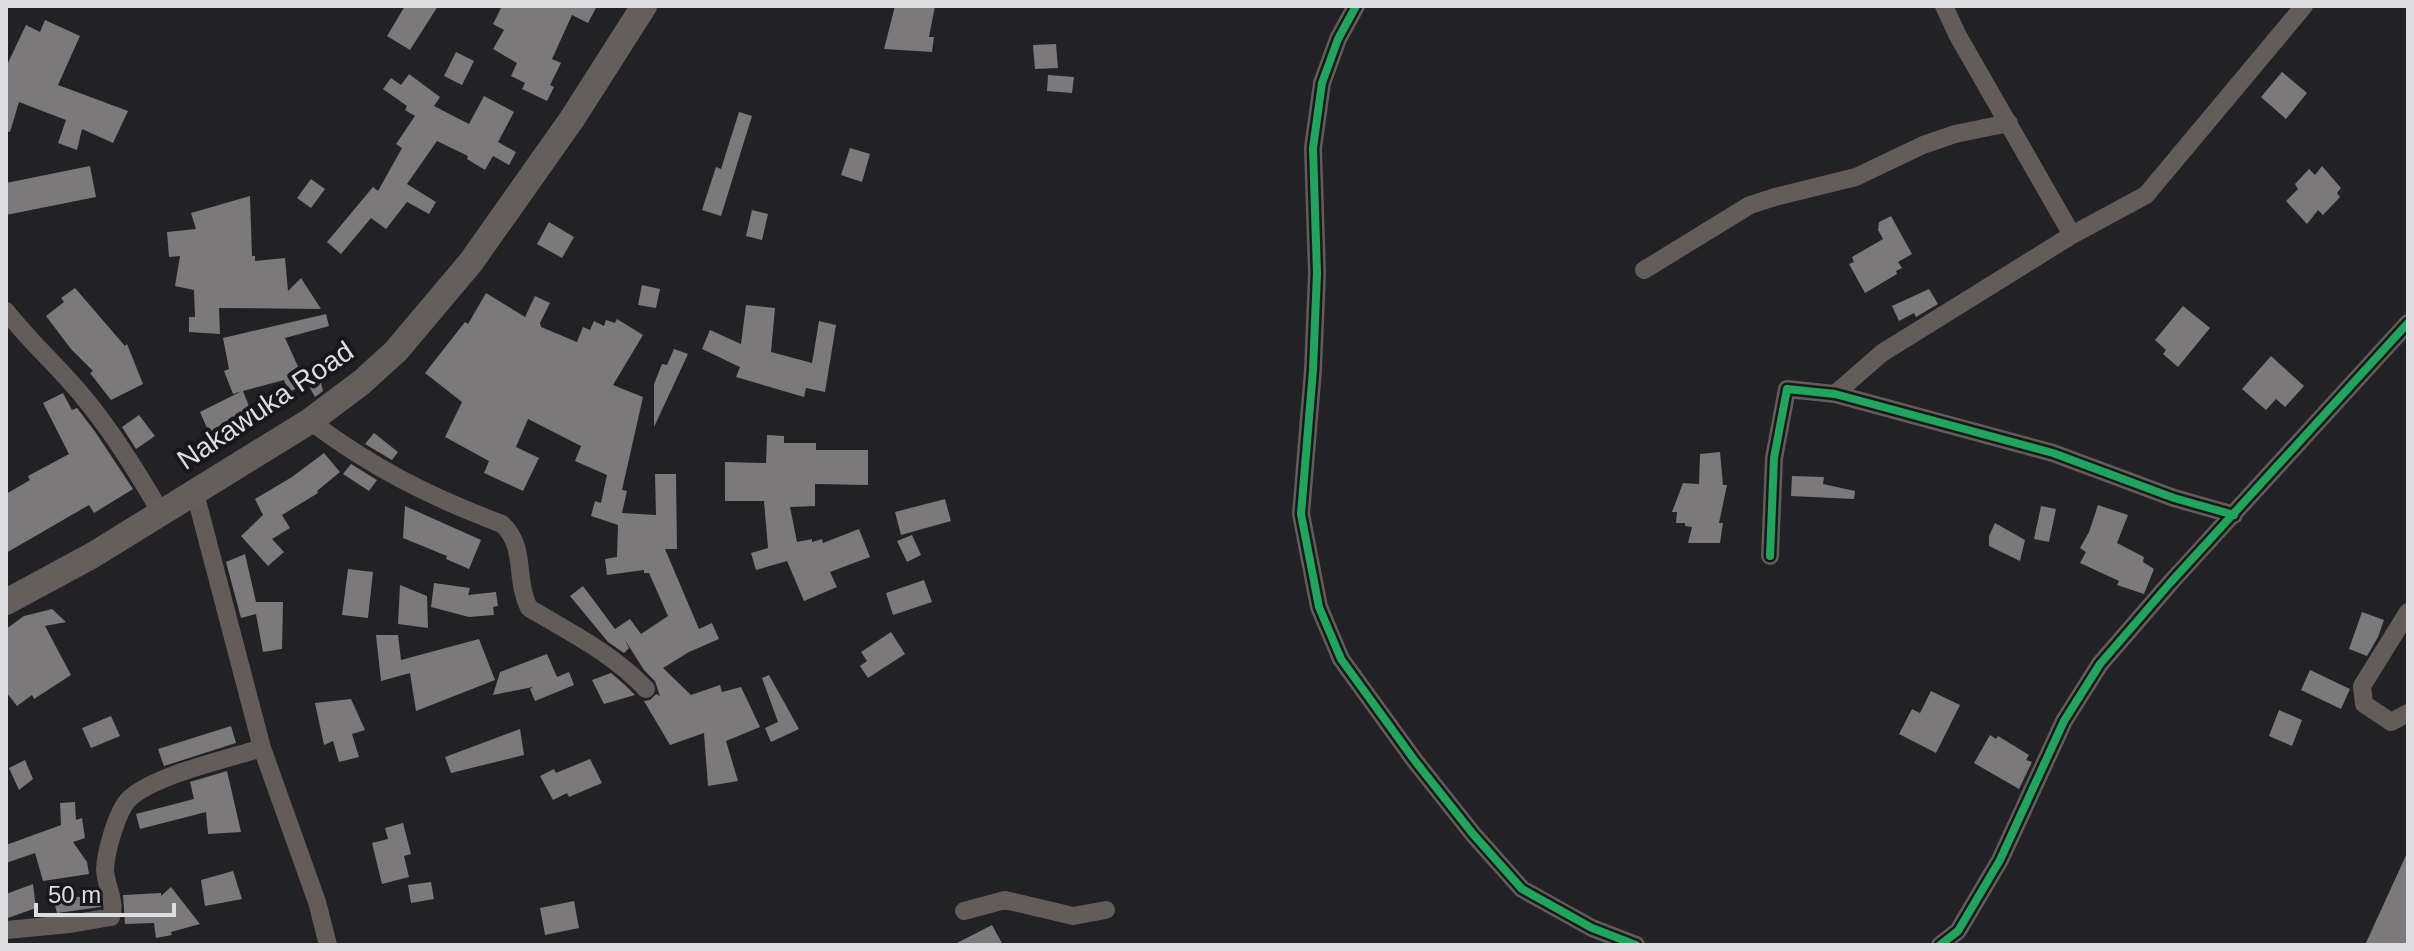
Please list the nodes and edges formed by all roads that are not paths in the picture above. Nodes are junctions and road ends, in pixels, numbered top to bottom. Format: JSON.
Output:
{"nodes":[{"id":1,"x":644,"y":6,"type":"edge"},
{"id":2,"x":1356,"y":6,"type":"edge"},
{"id":3,"x":1944,"y":6,"type":"edge"},
{"id":4,"x":2304,"y":6,"type":"edge"},
{"id":5,"x":2009,"y":123,"type":"junction"},
{"id":6,"x":2072,"y":235,"type":"junction"},
{"id":7,"x":1644,"y":270,"type":"dead end"},
{"id":8,"x":6,"y":311,"type":"edge"},
{"id":9,"x":2408,"y":323,"type":"edge"},
{"id":10,"x":14,"y":338,"type":"edge"},
{"id":11,"x":1835,"y":394,"type":"junction"},
{"id":12,"x":310,"y":421,"type":"junction"},
{"id":13,"x":195,"y":493,"type":"junction"},
{"id":14,"x":161,"y":513,"type":"junction"},
{"id":15,"x":2234,"y":515,"type":"junction"},
{"id":16,"x":1770,"y":556,"type":"dead end"},
{"id":17,"x":6,"y":602,"type":"edge"},
{"id":18,"x":2408,"y":612,"type":"edge"},
{"id":19,"x":646,"y":689,"type":"dead end"},
{"id":20,"x":2408,"y":713,"type":"edge"},
{"id":21,"x":262,"y":748,"type":"junction"},
{"id":22,"x":1106,"y":910,"type":"dead end"},
{"id":23,"x":964,"y":911,"type":"dead end"},
{"id":24,"x":6,"y":930,"type":"edge"},
{"id":25,"x":328,"y":945,"type":"edge"},
{"id":26,"x":1636,"y":945,"type":"edge"},
{"id":27,"x":1940,"y":945,"type":"edge"}],
"edges":[{"from":1,"to":12,"type":"main road","name":"Nakawuka Road"},
{"from":2,"to":26,"type":"street"},
{"from":3,"to":5,"type":"street"},
{"from":4,"to":6,"type":"street"},
{"from":5,"to":6,"type":"street"},
{"from":5,"to":7,"type":"street"},
{"from":6,"to":11,"type":"street"},
{"from":8,"to":10,"type":"street"},
{"from":9,"to":15,"type":"street"},
{"from":10,"to":14,"type":"street"},
{"from":11,"to":15,"type":"street"},
{"from":11,"to":16,"type":"street"},
{"from":12,"to":13,"type":"main road","name":"Nakawuka Road"},
{"from":12,"to":19,"type":"street"},
{"from":13,"to":14,"type":"main road","name":"Nakawuka Road"},
{"from":13,"to":21,"type":"street"},
{"from":14,"to":17,"type":"main road","name":"Nakawuka Road"},
{"from":15,"to":27,"type":"street"},
{"from":18,"to":20,"type":"street"},
{"from":21,"to":24,"type":"street"},
{"from":21,"to":25,"type":"street"},
{"from":22,"to":23,"type":"street"}]}
